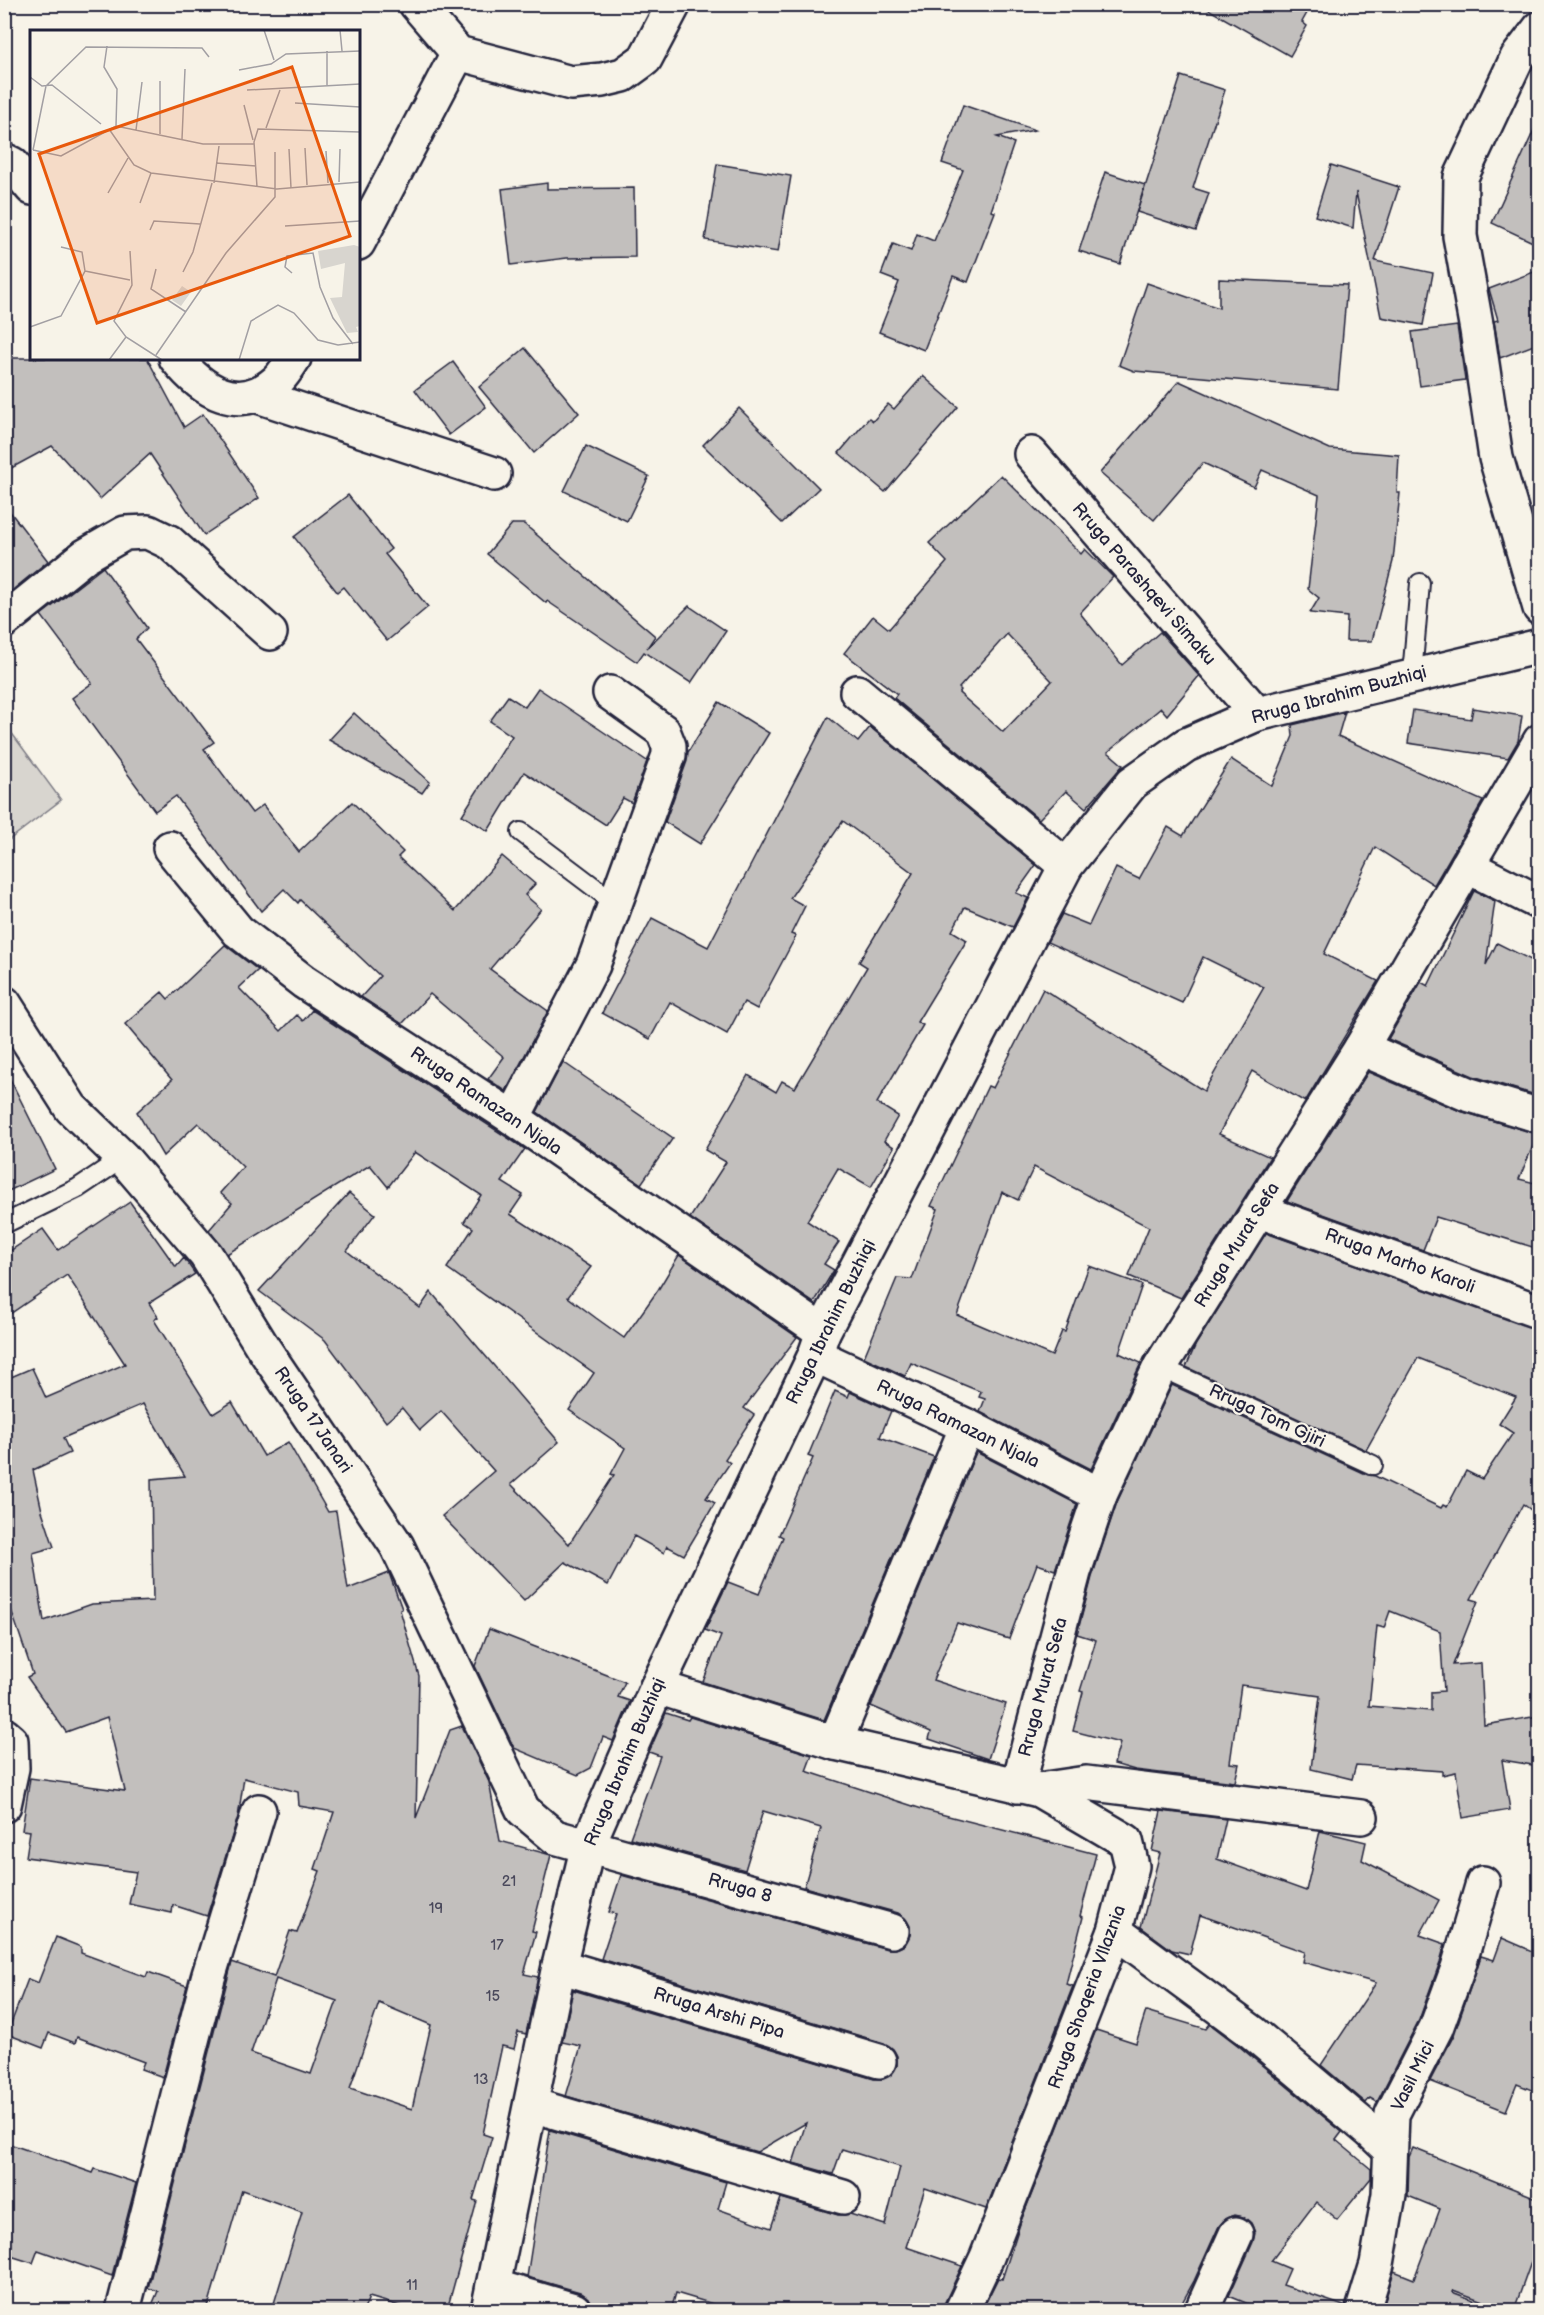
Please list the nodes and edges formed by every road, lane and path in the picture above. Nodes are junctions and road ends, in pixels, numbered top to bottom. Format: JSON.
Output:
{"nodes":[{"id":1,"x":416,"y":4,"type":"edge"},
{"id":2,"x":674,"y":4,"type":"edge"},
{"id":3,"x":1539,"y":28,"type":"edge"},
{"id":4,"x":458,"y":52,"type":"junction"},
{"id":5,"x":4,"y":160,"type":"edge"},
{"id":6,"x":30,"y":186,"type":"edge"},
{"id":7,"x":360,"y":239,"type":"edge"},
{"id":8,"x":178,"y":360,"type":"edge"},
{"id":9,"x":293,"y":360,"type":"edge"},
{"id":10,"x":255,"y":395,"type":"junction"},
{"id":11,"x":1031,"y":454,"type":"dead end"},
{"id":12,"x":494,"y":474,"type":"dead end"},
{"id":13,"x":1420,"y":584,"type":"dead end"},
{"id":14,"x":1539,"y":608,"type":"edge"},
{"id":15,"x":4,"y":621,"type":"edge"},
{"id":16,"x":270,"y":633,"type":"dead end"},
{"id":17,"x":1539,"y":646,"type":"edge"},
{"id":18,"x":1412,"y":675,"type":"junction"},
{"id":19,"x":857,"y":692,"type":"dead end"},
{"id":20,"x":610,"y":693,"type":"dead end"},
{"id":21,"x":1257,"y":714,"type":"junction"},
{"id":22,"x":1539,"y":741,"type":"edge"},
{"id":23,"x":521,"y":832,"type":"dead end"},
{"id":24,"x":170,"y":848,"type":"dead end"},
{"id":25,"x":1066,"y":866,"type":"junction"},
{"id":26,"x":1467,"y":866,"type":"junction"},
{"id":27,"x":615,"y":903,"type":"junction"},
{"id":28,"x":1539,"y":903,"type":"edge"},
{"id":29,"x":4,"y":1003,"type":"edge"},
{"id":30,"x":1360,"y":1048,"type":"junction"},
{"id":31,"x":1539,"y":1116,"type":"edge"},
{"id":32,"x":513,"y":1118,"type":"junction"},
{"id":33,"x":123,"y":1158,"type":"junction"},
{"id":34,"x":1260,"y":1211,"type":"junction"},
{"id":35,"x":4,"y":1224,"type":"edge"},
{"id":36,"x":1539,"y":1312,"type":"edge"},
{"id":37,"x":819,"y":1343,"type":"junction"},
{"id":38,"x":1160,"y":1367,"type":"junction"},
{"id":39,"x":967,"y":1426,"type":"junction"},
{"id":40,"x":1373,"y":1464,"type":"dead end"},
{"id":41,"x":1100,"y":1495,"type":"junction"},
{"id":42,"x":657,"y":1687,"type":"junction"},
{"id":43,"x":4,"y":1735,"type":"edge"},
{"id":44,"x":835,"y":1743,"type":"junction"},
{"id":45,"x":1028,"y":1788,"type":"junction"},
{"id":46,"x":4,"y":1805,"type":"edge"},
{"id":47,"x":259,"y":1811,"type":"dead end"},
{"id":48,"x":1361,"y":1817,"type":"dead end"},
{"id":49,"x":588,"y":1845,"type":"junction"},
{"id":50,"x":1483,"y":1882,"type":"dead end"},
{"id":51,"x":892,"y":1931,"type":"dead end"},
{"id":52,"x":1115,"y":1931,"type":"junction"},
{"id":53,"x":559,"y":1966,"type":"junction"},
{"id":54,"x":879,"y":2061,"type":"dead end"},
{"id":55,"x":532,"y":2105,"type":"junction"},
{"id":56,"x":1390,"y":2150,"type":"junction"},
{"id":57,"x":843,"y":2197,"type":"dead end"},
{"id":58,"x":1236,"y":2234,"type":"dead end"},
{"id":59,"x":491,"y":2298,"type":"edge"},
{"id":60,"x":123,"y":2310,"type":"edge"},
{"id":61,"x":574,"y":2310,"type":"edge"},
{"id":62,"x":962,"y":2310,"type":"edge"},
{"id":63,"x":1202,"y":2310,"type":"edge"},
{"id":64,"x":1363,"y":2310,"type":"edge"}],
"edges":[{"from":1,"to":4,"type":"street"},
{"from":2,"to":4,"type":"street"},
{"from":3,"to":14,"type":"street"},
{"from":4,"to":7,"type":"street"},
{"from":5,"to":6,"type":"street"},
{"from":8,"to":10,"type":"street"},
{"from":9,"to":10,"type":"street"},
{"from":10,"to":12,"type":"street"},
{"from":11,"to":21,"type":"street","name":"Rruga Parashqevi Simaku"},
{"from":13,"to":18,"type":"lane"},
{"from":15,"to":16,"type":"street"},
{"from":17,"to":18,"type":"street","name":"Rruga Ibrahim Buzhiqi"},
{"from":18,"to":21,"type":"street","name":"Rruga Ibrahim Buzhiqi"},
{"from":19,"to":25,"type":"street"},
{"from":20,"to":27,"type":"street"},
{"from":21,"to":25,"type":"street","name":"Rruga Ibrahim Buzhiqi"},
{"from":22,"to":26,"type":"street","name":"Rruga Murat Sefa"},
{"from":23,"to":27,"type":"lane"},
{"from":24,"to":32,"type":"street","name":"Rruga Ramazan Njala"},
{"from":25,"to":37,"type":"street","name":"Rruga Ibrahim Buzhiqi"},
{"from":26,"to":28,"type":"street"},
{"from":26,"to":30,"type":"street","name":"Rruga Murat Sefa"},
{"from":27,"to":32,"type":"street"},
{"from":29,"to":33,"type":"street","name":"Rruga 17 Janari"},
{"from":30,"to":31,"type":"street"},
{"from":30,"to":34,"type":"street","name":"Rruga Murat Sefa"},
{"from":32,"to":37,"type":"street","name":"Rruga Ramazan Njala"},
{"from":33,"to":35,"type":"lane"},
{"from":33,"to":49,"type":"street","name":"Rruga 17 Janari"},
{"from":34,"to":36,"type":"street","name":"Rruga Marho Karoli"},
{"from":34,"to":38,"type":"street","name":"Rruga Murat Sefa"},
{"from":37,"to":39,"type":"street","name":"Rruga Ramazan Njala"},
{"from":37,"to":42,"type":"street","name":"Rruga Ibrahim Buzhiqi"},
{"from":38,"to":40,"type":"lane","name":"Rruga Tom Gjiri"},
{"from":38,"to":41,"type":"street","name":"Rruga Murat Sefa"},
{"from":39,"to":41,"type":"street","name":"Rruga Ramazan Njala"},
{"from":39,"to":44,"type":"street"},
{"from":41,"to":45,"type":"street","name":"Rruga Murat Sefa"},
{"from":42,"to":44,"type":"street","name":"Rruga Shoqeria Vllaznia"},
{"from":42,"to":49,"type":"street","name":"Rruga Ibrahim Buzhiqi"},
{"from":43,"to":46,"type":"street"},
{"from":44,"to":45,"type":"street","name":"Rruga Shoqeria Vllaznia"},
{"from":45,"to":48,"type":"street"},
{"from":45,"to":52,"type":"street","name":"Rruga Shoqeria Vllaznia"},
{"from":47,"to":60,"type":"street"},
{"from":49,"to":51,"type":"street","name":"Rruga 8"},
{"from":49,"to":53,"type":"street","name":"Rruga Ibrahim Buzhiqi"},
{"from":50,"to":56,"type":"street","name":"Vasil Mici"},
{"from":52,"to":56,"type":"street"},
{"from":52,"to":62,"type":"street","name":"Rruga Shoqeria Vllaznia"},
{"from":53,"to":54,"type":"street","name":"Rruga Arshi Pipa"},
{"from":53,"to":55,"type":"street","name":"Rruga Ibrahim Buzhiqi"},
{"from":55,"to":57,"type":"street"},
{"from":55,"to":59,"type":"street","name":"Rruga Ibrahim Buzhiqi"},
{"from":56,"to":64,"type":"street","name":"Vasil Mici"},
{"from":58,"to":63,"type":"street"},
{"from":59,"to":61,"type":"street"}]}
